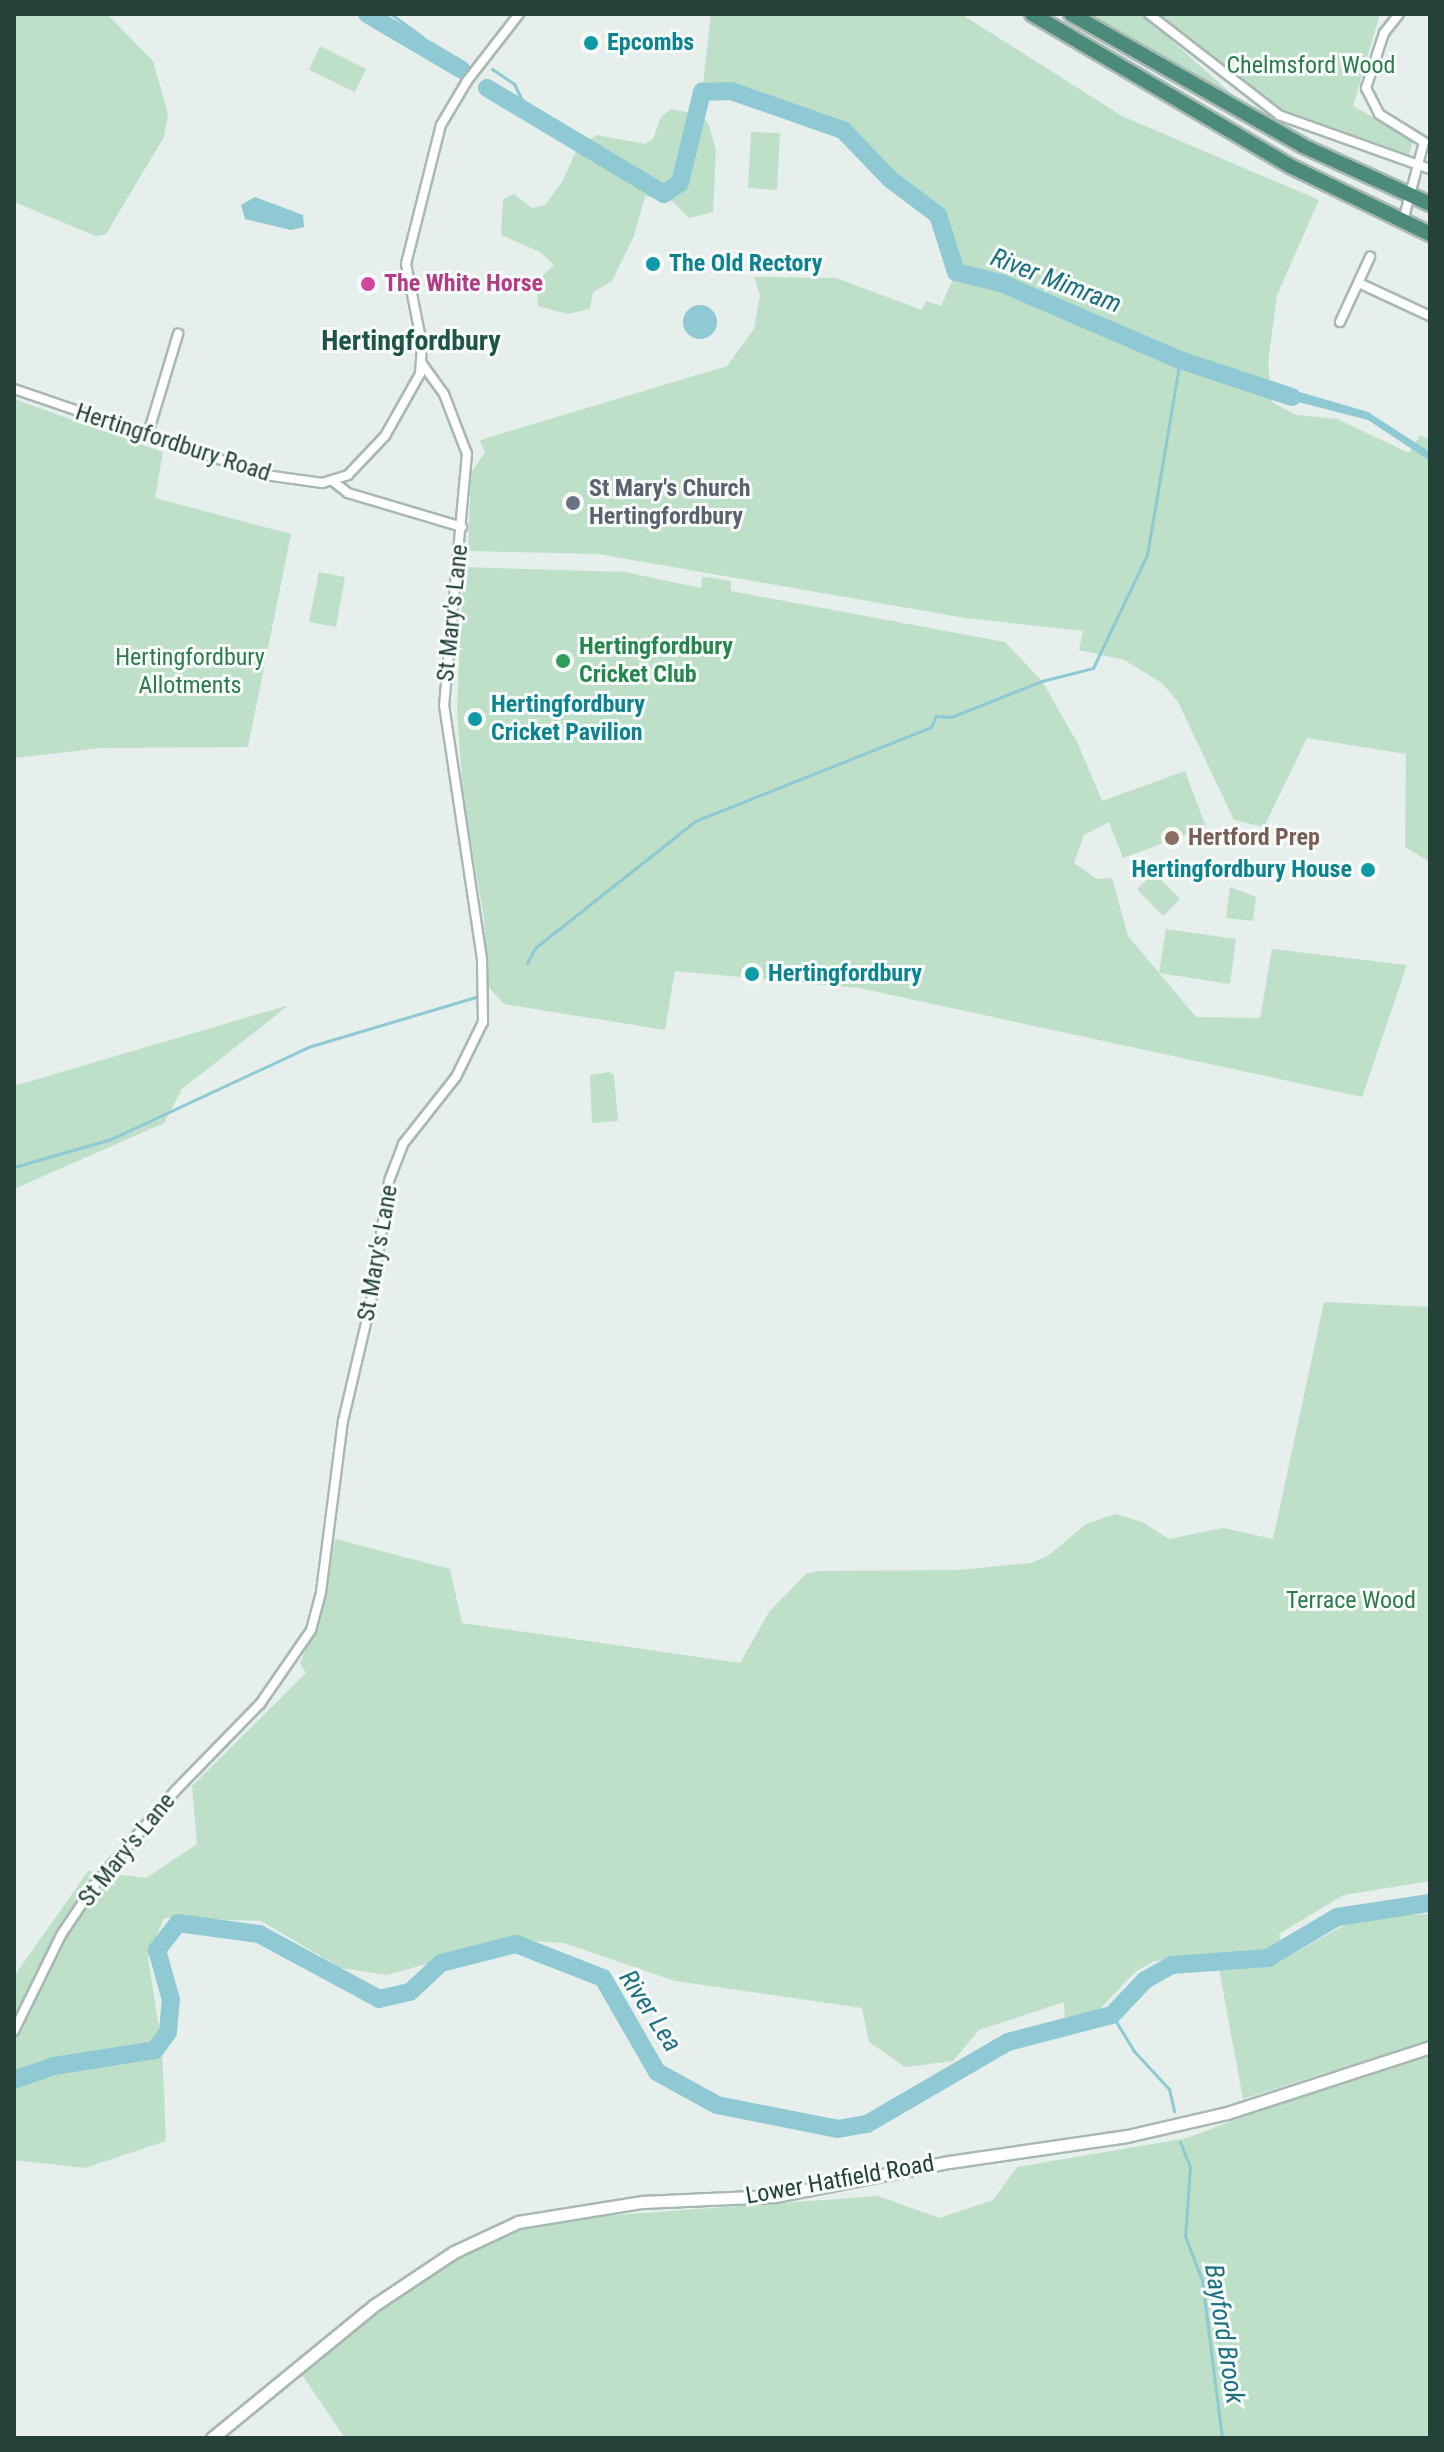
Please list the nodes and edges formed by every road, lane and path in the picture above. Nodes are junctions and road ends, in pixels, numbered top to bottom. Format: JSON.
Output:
{"nodes":[{"id":1,"x":519,"y":14,"type":"edge"},
{"id":2,"x":1032,"y":14,"type":"edge"},
{"id":3,"x":1071,"y":14,"type":"edge"},
{"id":4,"x":1149,"y":14,"type":"edge"},
{"id":5,"x":1399,"y":14,"type":"edge"},
{"id":6,"x":1426,"y":167,"type":"edge"},
{"id":7,"x":1413,"y":197,"type":"junction"},
{"id":8,"x":1430,"y":204,"type":"edge"},
{"id":9,"x":1402,"y":222,"type":"junction"},
{"id":10,"x":1430,"y":234,"type":"edge"},
{"id":11,"x":1370,"y":257,"type":"dead end"},
{"id":12,"x":1361,"y":284,"type":"junction"},
{"id":13,"x":1430,"y":316,"type":"edge"},
{"id":14,"x":1340,"y":322,"type":"dead end"},
{"id":15,"x":178,"y":334,"type":"dead end"},
{"id":16,"x":422,"y":364,"type":"junction"},
{"id":17,"x":14,"y":389,"type":"edge"},
{"id":18,"x":147,"y":437,"type":"junction"},
{"id":19,"x":334,"y":482,"type":"junction"},
{"id":20,"x":462,"y":527,"type":"junction"},
{"id":21,"x":14,"y":2031,"type":"edge"},
{"id":22,"x":1430,"y":2047,"type":"edge"},
{"id":23,"x":212,"y":2438,"type":"edge"}],
"edges":[{"from":1,"to":16,"type":"street"},
{"from":2,"to":9,"type":"highway"},
{"from":3,"to":7,"type":"highway"},
{"from":4,"to":6,"type":"street"},
{"from":5,"to":6,"type":"street"},
{"from":6,"to":7,"type":"street"},
{"from":7,"to":8,"type":"highway"},
{"from":7,"to":9,"type":"street"},
{"from":9,"to":10,"type":"highway"},
{"from":11,"to":12,"type":"street"},
{"from":12,"to":13,"type":"street"},
{"from":12,"to":14,"type":"street"},
{"from":15,"to":18,"type":"street"},
{"from":16,"to":19,"type":"street"},
{"from":16,"to":20,"type":"street","name":"St Mary's Lane"},
{"from":17,"to":18,"type":"street","name":"Hertingfordbury Road"},
{"from":18,"to":19,"type":"street","name":"Hertingfordbury Road"},
{"from":19,"to":20,"type":"street","name":"Hertingfordbury Road"},
{"from":20,"to":21,"type":"street","name":"St Mary's Lane"},
{"from":22,"to":23,"type":"main road","name":"Lower Hatfield Road"}]}
